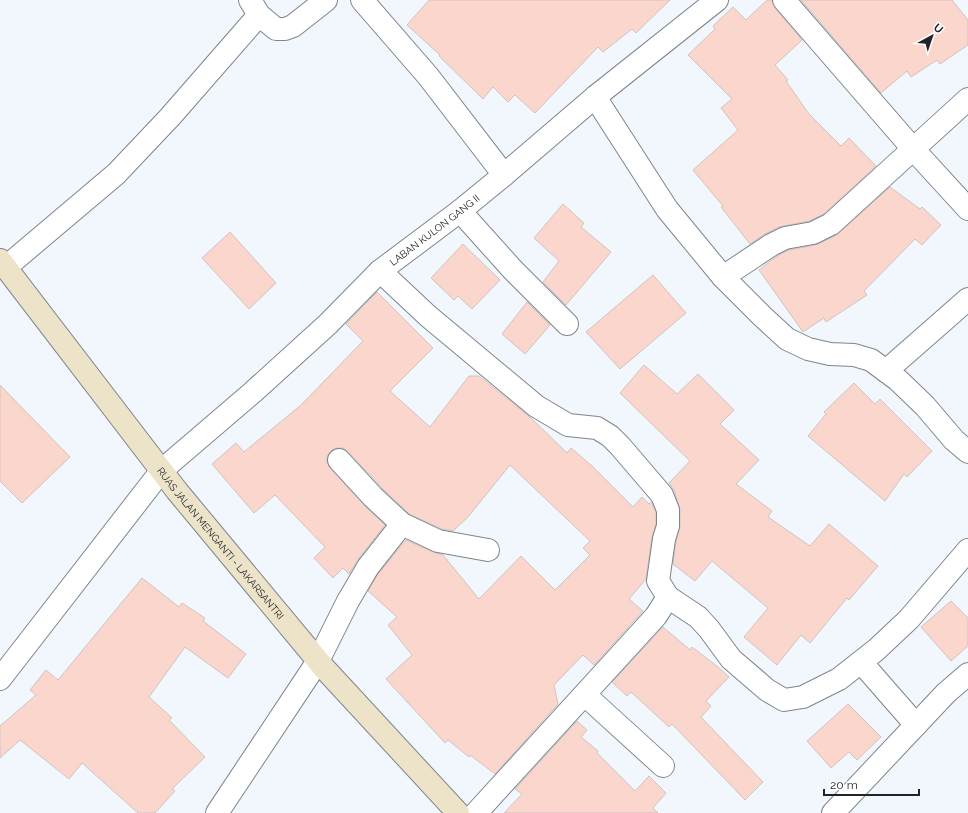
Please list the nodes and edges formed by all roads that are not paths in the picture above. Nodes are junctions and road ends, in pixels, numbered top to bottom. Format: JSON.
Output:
{"nodes":[{"id":1,"x":326,"y":0,"type":"edge"},
{"id":2,"x":362,"y":0,"type":"edge"},
{"id":3,"x":717,"y":0,"type":"edge"},
{"id":4,"x":784,"y":0,"type":"edge"},
{"id":5,"x":254,"y":7,"type":"edge"},
{"id":6,"x":594,"y":97,"type":"junction"},
{"id":7,"x":968,"y":99,"type":"edge"},
{"id":8,"x":914,"y":150,"type":"junction"},
{"id":9,"x":504,"y":175,"type":"junction"},
{"id":10,"x":968,"y":209,"type":"edge"},
{"id":11,"x":460,"y":211,"type":"junction"},
{"id":12,"x":3,"y":263,"type":"edge"},
{"id":13,"x":380,"y":271,"type":"junction"},
{"id":14,"x":723,"y":277,"type":"junction"},
{"id":15,"x":968,"y":299,"type":"edge"},
{"id":16,"x":567,"y":324,"type":"dead end"},
{"id":17,"x":886,"y":371,"type":"junction"},
{"id":18,"x":968,"y":452,"type":"edge"},
{"id":19,"x":339,"y":460,"type":"dead end"},
{"id":20,"x":162,"y":470,"type":"junction"},
{"id":21,"x":402,"y":524,"type":"junction"},
{"id":22,"x":488,"y":550,"type":"dead end"},
{"id":23,"x":968,"y":550,"type":"edge"},
{"id":24,"x":668,"y":597,"type":"junction"},
{"id":25,"x":318,"y":660,"type":"junction"},
{"id":26,"x":861,"y":662,"type":"junction"},
{"id":27,"x":968,"y":674,"type":"edge"},
{"id":28,"x":0,"y":679,"type":"edge"},
{"id":29,"x":585,"y":695,"type":"junction"},
{"id":30,"x":916,"y":725,"type":"junction"},
{"id":31,"x":663,"y":766,"type":"dead end"},
{"id":32,"x":217,"y":813,"type":"edge"},
{"id":33,"x":458,"y":813,"type":"edge"},
{"id":34,"x":476,"y":813,"type":"edge"},
{"id":35,"x":833,"y":813,"type":"edge"}],
"edges":[{"from":1,"to":5,"type":"street"},
{"from":2,"to":9,"type":"street"},
{"from":3,"to":6,"type":"street","name":"LABAN KULON GANG II"},
{"from":4,"to":8,"type":"street"},
{"from":5,"to":12,"type":"street"},
{"from":6,"to":9,"type":"street","name":"LABAN KULON GANG II"},
{"from":6,"to":14,"type":"street"},
{"from":7,"to":8,"type":"street"},
{"from":8,"to":10,"type":"street"},
{"from":8,"to":14,"type":"street"},
{"from":9,"to":11,"type":"street","name":"LABAN KULON GANG II"},
{"from":11,"to":13,"type":"street","name":"LABAN KULON GANG II"},
{"from":11,"to":16,"type":"street"},
{"from":12,"to":20,"type":"main road","name":"RUAS JALAN MENGANTI - LAKARSANTRI"},
{"from":13,"to":20,"type":"street","name":"LABAN KULON GANG II"},
{"from":13,"to":24,"type":"street"},
{"from":14,"to":17,"type":"street"},
{"from":15,"to":17,"type":"street"},
{"from":17,"to":18,"type":"street"},
{"from":19,"to":21,"type":"street"},
{"from":20,"to":25,"type":"main road","name":"RUAS JALAN MENGANTI - LAKARSANTRI"},
{"from":20,"to":28,"type":"street","name":"LABAN KULON GANG II"},
{"from":21,"to":22,"type":"street"},
{"from":21,"to":25,"type":"street"},
{"from":23,"to":26,"type":"street"},
{"from":24,"to":26,"type":"street"},
{"from":24,"to":29,"type":"street"},
{"from":25,"to":32,"type":"street"},
{"from":25,"to":33,"type":"main road","name":"RUAS JALAN MENGANTI - LAKARSANTRI"},
{"from":26,"to":30,"type":"street"},
{"from":27,"to":30,"type":"street"},
{"from":29,"to":31,"type":"street"},
{"from":29,"to":34,"type":"street"},
{"from":30,"to":35,"type":"street"}]}
